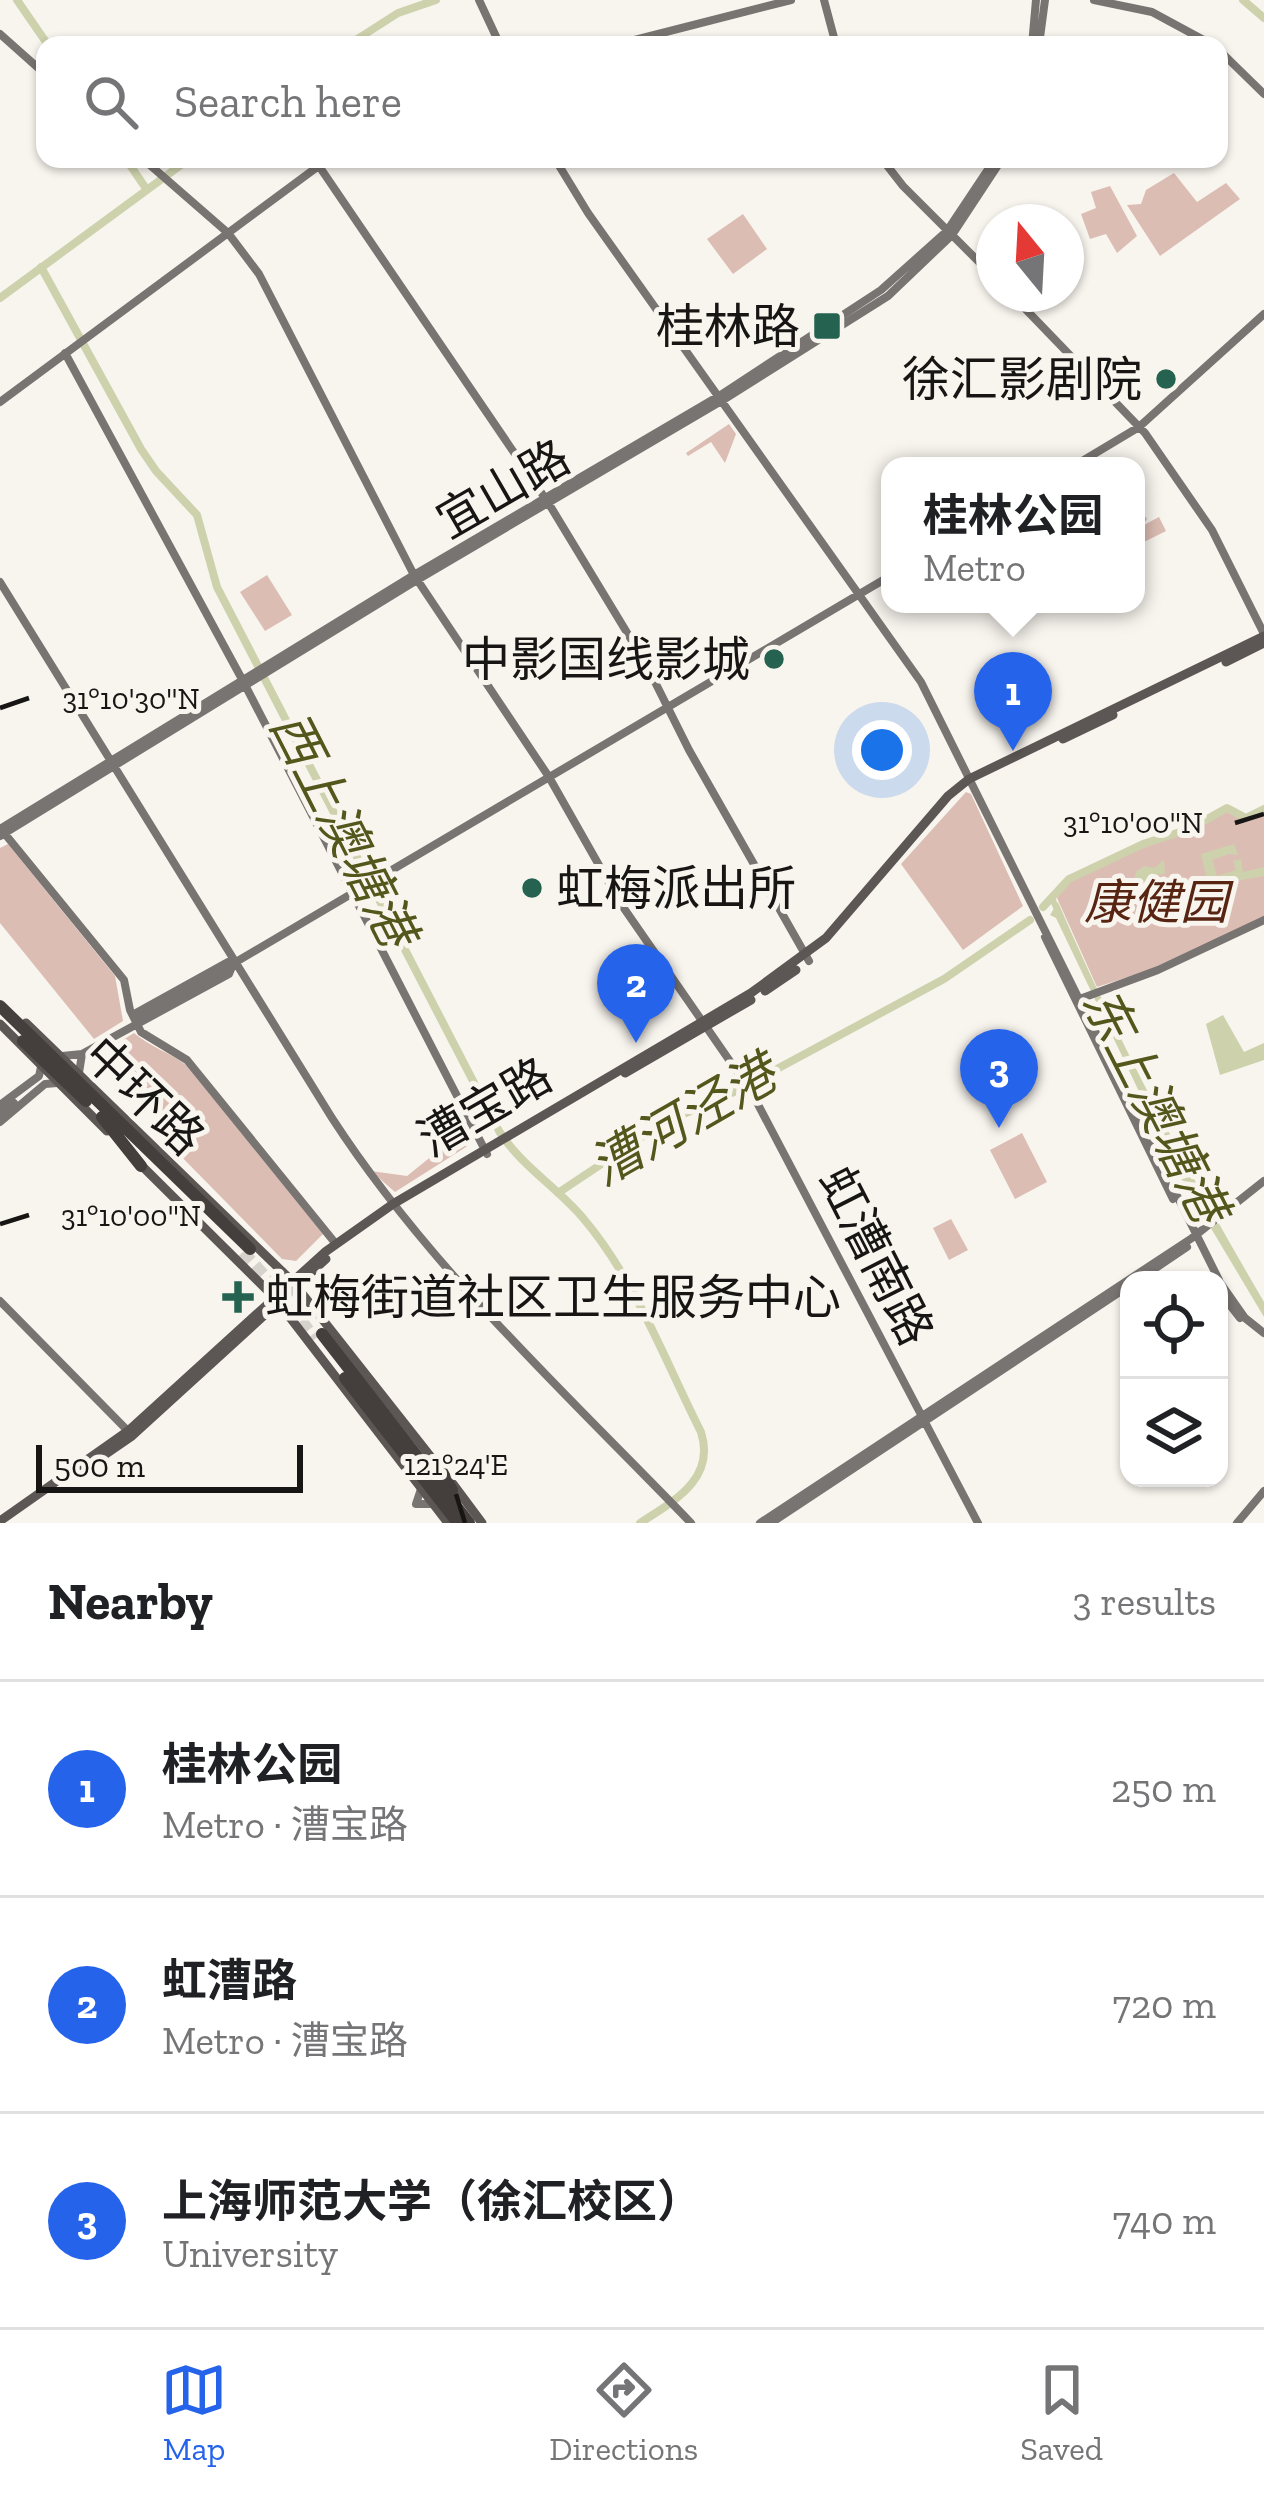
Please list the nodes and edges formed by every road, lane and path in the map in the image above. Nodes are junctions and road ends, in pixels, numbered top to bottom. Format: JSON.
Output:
{"nodes":[{"id":1,"x":479,"y":0,"type":"edge"},
{"id":2,"x":791,"y":0,"type":"edge"},
{"id":3,"x":824,"y":0,"type":"edge"},
{"id":4,"x":1041,"y":0,"type":"edge"},
{"id":5,"x":1094,"y":0,"type":"edge"},
{"id":6,"x":0,"y":34,"type":"edge"},
{"id":7,"x":496,"y":36,"type":"edge"},
{"id":8,"x":650,"y":36,"type":"edge"},
{"id":9,"x":834,"y":36,"type":"edge"},
{"id":10,"x":1037,"y":36,"type":"edge"},
{"id":11,"x":1195,"y":36,"type":"edge"},
{"id":12,"x":1228,"y":60,"type":"edge"},
{"id":13,"x":36,"y":66,"type":"edge"},
{"id":14,"x":1264,"y":94,"type":"edge"},
{"id":15,"x":154,"y":168,"type":"edge"},
{"id":16,"x":316,"y":168,"type":"edge"},
{"id":17,"x":320,"y":168,"type":"edge"},
{"id":18,"x":560,"y":168,"type":"edge"},
{"id":19,"x":890,"y":168,"type":"edge"},
{"id":20,"x":992,"y":168,"type":"edge"},
{"id":21,"x":228,"y":233,"type":"junction"},
{"id":22,"x":950,"y":233,"type":"junction"},
{"id":23,"x":976,"y":259,"type":"edge"},
{"id":24,"x":1028,"y":312,"type":"edge"},
{"id":25,"x":1264,"y":314,"type":"edge"},
{"id":26,"x":65,"y":353,"type":"junction"},
{"id":27,"x":721,"y":398,"type":"junction"},
{"id":28,"x":0,"y":402,"type":"edge"},
{"id":29,"x":1139,"y":427,"type":"junction"},
{"id":30,"x":1089,"y":457,"type":"edge"},
{"id":31,"x":547,"y":501,"type":"junction"},
{"id":32,"x":416,"y":577,"type":"junction"},
{"id":33,"x":881,"y":580,"type":"edge"},
{"id":34,"x":0,"y":582,"type":"edge"},
{"id":35,"x":860,"y":593,"type":"junction"},
{"id":36,"x":1264,"y":638,"type":"edge"},
{"id":37,"x":244,"y":685,"type":"junction"},
{"id":38,"x":670,"y":706,"type":"junction"},
{"id":39,"x":114,"y":765,"type":"junction"},
{"id":40,"x":549,"y":778,"type":"junction"},
{"id":41,"x":971,"y":783,"type":"junction"},
{"id":42,"x":1,"y":831,"type":"edge"},
{"id":43,"x":352,"y":894,"type":"junction"},
{"id":44,"x":1264,"y":920,"type":"edge"},
{"id":45,"x":808,"y":958,"type":"junction"},
{"id":46,"x":235,"y":961,"type":"junction"},
{"id":47,"x":1082,"y":998,"type":"junction"},
{"id":48,"x":0,"y":1002,"type":"edge"},
{"id":49,"x":0,"y":1020,"type":"edge"},
{"id":50,"x":138,"y":1021,"type":"junction"},
{"id":51,"x":703,"y":1023,"type":"junction"},
{"id":52,"x":37,"y":1049,"type":"junction"},
{"id":53,"x":82,"y":1054,"type":"junction"},
{"id":54,"x":61,"y":1056,"type":"junction"},
{"id":55,"x":41,"y":1067,"type":"junction"},
{"id":56,"x":79,"y":1073,"type":"junction"},
{"id":57,"x":57,"y":1083,"type":"junction"},
{"id":58,"x":15,"y":1101,"type":"junction"},
{"id":59,"x":0,"y":1114,"type":"edge"},
{"id":60,"x":105,"y":1114,"type":"junction"},
{"id":61,"x":151,"y":1143,"type":"junction"},
{"id":62,"x":486,"y":1152,"type":"junction"},
{"id":63,"x":141,"y":1166,"type":"junction"},
{"id":64,"x":1264,"y":1184,"type":"edge"},
{"id":65,"x":394,"y":1206,"type":"junction"},
{"id":66,"x":1195,"y":1239,"type":"junction"},
{"id":67,"x":336,"y":1244,"type":"junction"},
{"id":68,"x":246,"y":1250,"type":"tunnel mouth"},
{"id":69,"x":279,"y":1268,"type":"junction"},
{"id":70,"x":1151,"y":1271,"type":"edge"},
{"id":71,"x":1212,"y":1271,"type":"edge"},
{"id":72,"x":262,"y":1284,"type":"junction"},
{"id":73,"x":295,"y":1285,"type":"junction"},
{"id":74,"x":1120,"y":1292,"type":"edge"},
{"id":75,"x":1228,"y":1295,"type":"edge"},
{"id":76,"x":0,"y":1301,"type":"edge"},
{"id":77,"x":277,"y":1301,"type":"junction"},
{"id":78,"x":311,"y":1303,"type":"junction"},
{"id":79,"x":1228,"y":1303,"type":"edge"},
{"id":80,"x":292,"y":1319,"type":"junction"},
{"id":81,"x":1264,"y":1336,"type":"edge"},
{"id":82,"x":921,"y":1419,"type":"junction"},
{"id":83,"x":128,"y":1431,"type":"junction"},
{"id":84,"x":440,"y":1468,"type":"junction"},
{"id":85,"x":420,"y":1487,"type":"joint"},
{"id":86,"x":1264,"y":1491,"type":"edge"},
{"id":87,"x":438,"y":1504,"type":"junction"},
{"id":88,"x":3,"y":1522,"type":"edge"},
{"id":89,"x":448,"y":1523,"type":"edge"},
{"id":90,"x":458,"y":1523,"type":"edge"},
{"id":91,"x":469,"y":1523,"type":"edge"},
{"id":92,"x":482,"y":1523,"type":"edge"},
{"id":93,"x":691,"y":1523,"type":"edge"},
{"id":94,"x":760,"y":1523,"type":"edge"},
{"id":95,"x":771,"y":1523,"type":"edge"},
{"id":96,"x":978,"y":1523,"type":"edge"},
{"id":97,"x":1237,"y":1523,"type":"edge"}],
"edges":[{"from":1,"to":7,"type":"street"},
{"from":2,"to":8,"type":"street"},
{"from":3,"to":9,"type":"street"},
{"from":4,"to":10,"type":"street"},
{"from":5,"to":11,"type":"street"},
{"from":6,"to":13,"type":"street"},
{"from":12,"to":14,"type":"street"},
{"from":15,"to":21,"type":"street","name":"虹漕南路"},
{"from":16,"to":21,"type":"street"},
{"from":17,"to":31,"type":"street"},
{"from":18,"to":27,"type":"street"},
{"from":19,"to":22,"type":"street"},
{"from":20,"to":22,"type":"street","name":"宜山路"},
{"from":21,"to":26,"type":"street"},
{"from":21,"to":32,"type":"street","name":"虹漕南路"},
{"from":22,"to":23,"type":"street"},
{"from":22,"to":27,"type":"street","name":"宜山路"},
{"from":24,"to":29,"type":"street"},
{"from":25,"to":29,"type":"street"},
{"from":26,"to":28,"type":"street"},
{"from":26,"to":37,"type":"street"},
{"from":27,"to":31,"type":"street","name":"宜山路"},
{"from":27,"to":35,"type":"street"},
{"from":29,"to":30,"type":"street"},
{"from":29,"to":36,"type":"street"},
{"from":31,"to":32,"type":"street","name":"宜山路"},
{"from":31,"to":38,"type":"street"},
{"from":32,"to":37,"type":"street","name":"宜山路"},
{"from":32,"to":40,"type":"street","name":"虹漕南路"},
{"from":33,"to":35,"type":"street"},
{"from":34,"to":39,"type":"street"},
{"from":35,"to":38,"type":"street"},
{"from":35,"to":41,"type":"street"},
{"from":36,"to":41,"type":"main road","name":"漕宝路"},
{"from":37,"to":39,"type":"street","name":"宜山路"},
{"from":37,"to":43,"type":"street"},
{"from":38,"to":40,"type":"street"},
{"from":38,"to":45,"type":"street"},
{"from":39,"to":42,"type":"street","name":"宜山路"},
{"from":39,"to":46,"type":"street"},
{"from":40,"to":43,"type":"street"},
{"from":40,"to":51,"type":"street","name":"虹漕南路"},
{"from":41,"to":45,"type":"main road","name":"漕宝路"},
{"from":41,"to":47,"type":"street"},
{"from":42,"to":50,"type":"street"},
{"from":43,"to":46,"type":"street"},
{"from":43,"to":62,"type":"street"},
{"from":44,"to":47,"type":"street"},
{"from":45,"to":51,"type":"main road","name":"漕宝路"},
{"from":46,"to":50,"type":"street"},
{"from":46,"to":65,"type":"street"},
{"from":47,"to":66,"type":"street"},
{"from":48,"to":52,"type":"highway"},
{"from":48,"to":54,"type":"main road"},
{"from":49,"to":52,"type":"highway"},
{"from":49,"to":55,"type":"main road"},
{"from":50,"to":53,"type":"street"},
{"from":50,"to":67,"type":"street"},
{"from":51,"to":62,"type":"main road","name":"漕宝路"},
{"from":51,"to":82,"type":"street","name":"虹漕南路"},
{"from":52,"to":60,"type":"highway","name":"中环路"},
{"from":53,"to":54,"type":"street"},
{"from":53,"to":56,"type":"street"},
{"from":54,"to":56,"type":"main road"},
{"from":55,"to":57,"type":"main road"},
{"from":55,"to":58,"type":"street"},
{"from":56,"to":61,"type":"main road"},
{"from":57,"to":58,"type":"street"},
{"from":57,"to":63,"type":"main road"},
{"from":58,"to":59,"type":"street"},
{"from":58,"to":59,"type":"street"},
{"from":60,"to":61,"type":"highway"},
{"from":60,"to":63,"type":"highway"},
{"from":60,"to":68,"type":"highway","name":"中环路"},
{"from":61,"to":69,"type":"main road"},
{"from":62,"to":65,"type":"main road","name":"漕宝路"},
{"from":63,"to":72,"type":"main road"},
{"from":64,"to":66,"type":"street"},
{"from":65,"to":67,"type":"main road","name":"漕宝路"},
{"from":65,"to":73,"type":"main road","name":"漕宝路"},
{"from":65,"to":93,"type":"street"},
{"from":66,"to":70,"type":"street"},
{"from":66,"to":71,"type":"street"},
{"from":66,"to":82,"type":"street"},
{"from":67,"to":73,"type":"main road","name":"漕宝路"},
{"from":69,"to":72,"type":"main road"},
{"from":69,"to":73,"type":"main road"},
{"from":72,"to":77,"type":"main road"},
{"from":73,"to":77,"type":"main road","name":"漕宝路"},
{"from":73,"to":78,"type":"main road"},
{"from":74,"to":82,"type":"street"},
{"from":75,"to":81,"type":"street"},
{"from":76,"to":83,"type":"street"},
{"from":77,"to":80,"type":"main road"},
{"from":77,"to":83,"type":"main road","name":"漕宝路"},
{"from":77,"to":88,"type":"main road","name":"漕宝路"},
{"from":78,"to":80,"type":"main road"},
{"from":78,"to":84,"type":"main road"},
{"from":79,"to":81,"type":"street"},
{"from":80,"to":85,"type":"main road"},
{"from":82,"to":94,"type":"street"},
{"from":82,"to":95,"type":"street"},
{"from":82,"to":96,"type":"street","name":"虹漕南路"},
{"from":83,"to":88,"type":"main road","name":"漕宝路"},
{"from":84,"to":91,"type":"highway"},
{"from":84,"to":92,"type":"main road"},
{"from":85,"to":87,"type":"highway"},
{"from":86,"to":97,"type":"street"},
{"from":87,"to":89,"type":"main road"},
{"from":87,"to":90,"type":"highway"},
{"from":87,"to":91,"type":"highway"}]}
